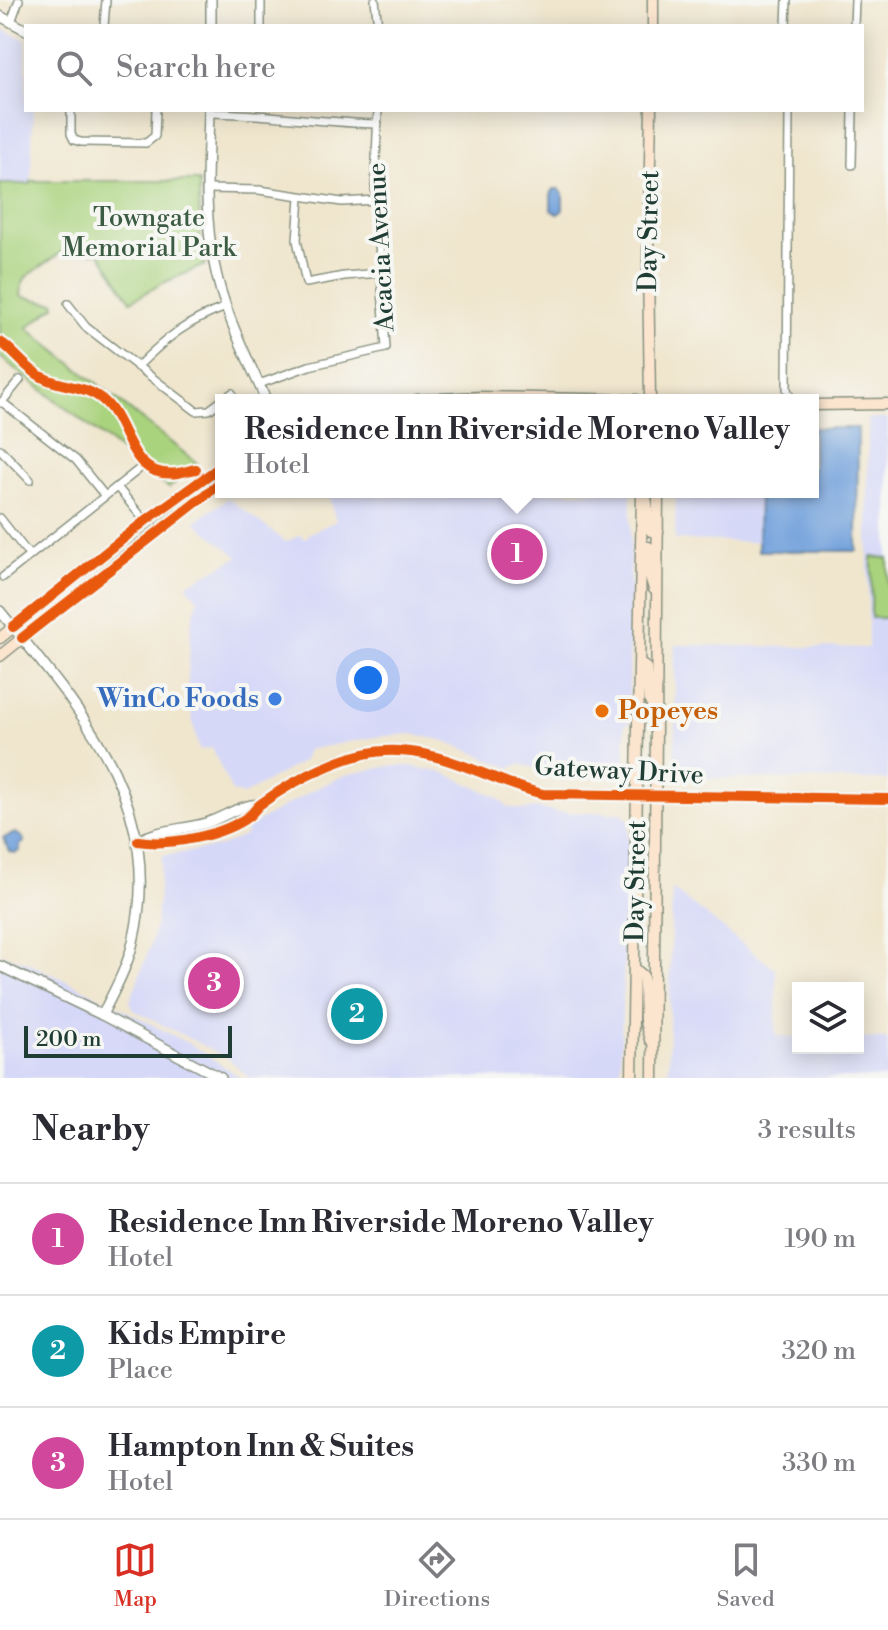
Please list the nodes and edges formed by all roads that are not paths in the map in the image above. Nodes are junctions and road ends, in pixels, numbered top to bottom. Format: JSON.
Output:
{"nodes":[{"id":1,"x":19,"y":0,"type":"edge"},
{"id":2,"x":106,"y":0,"type":"edge"},
{"id":3,"x":211,"y":0,"type":"edge"},
{"id":4,"x":261,"y":0,"type":"edge"},
{"id":5,"x":375,"y":0,"type":"edge"},
{"id":6,"x":653,"y":0,"type":"edge"},
{"id":7,"x":787,"y":0,"type":"edge"},
{"id":8,"x":855,"y":0,"type":"edge"},
{"id":9,"x":0,"y":16,"type":"edge"},
{"id":10,"x":11,"y":22,"type":"junction"},
{"id":11,"x":104,"y":24,"type":"edge"},
{"id":12,"x":211,"y":24,"type":"edge"},
{"id":13,"x":261,"y":24,"type":"edge"},
{"id":14,"x":378,"y":24,"type":"edge"},
{"id":15,"x":653,"y":24,"type":"edge"},
{"id":16,"x":786,"y":24,"type":"edge"},
{"id":17,"x":854,"y":24,"type":"edge"},
{"id":18,"x":24,"y":29,"type":"edge"},
{"id":19,"x":71,"y":112,"type":"edge"},
{"id":20,"x":156,"y":112,"type":"edge"},
{"id":21,"x":209,"y":112,"type":"edge"},
{"id":22,"x":378,"y":112,"type":"edge"},
{"id":23,"x":651,"y":112,"type":"edge"},
{"id":24,"x":789,"y":112,"type":"edge"},
{"id":25,"x":853,"y":112,"type":"edge"},
{"id":26,"x":378,"y":124,"type":"junction"},
{"id":27,"x":852,"y":165,"type":"dead end"},
{"id":28,"x":208,"y":189,"type":"junction"},
{"id":29,"x":300,"y":197,"type":"junction"},
{"id":30,"x":376,"y":200,"type":"junction"},
{"id":31,"x":381,"y":273,"type":"junction"},
{"id":32,"x":68,"y":304,"type":"dead end"},
{"id":33,"x":226,"y":307,"type":"junction"},
{"id":34,"x":137,"y":367,"type":"junction"},
{"id":35,"x":20,"y":380,"type":"dead end"},
{"id":36,"x":259,"y":384,"type":"junction"},
{"id":37,"x":263,"y":394,"type":"edge"},
{"id":38,"x":650,"y":394,"type":"edge"},
{"id":39,"x":789,"y":394,"type":"edge"},
{"id":40,"x":1,"y":403,"type":"edge"},
{"id":41,"x":888,"y":404,"type":"edge"},
{"id":42,"x":215,"y":405,"type":"edge"},
{"id":43,"x":819,"y":405,"type":"edge"},
{"id":44,"x":0,"y":449,"type":"edge"},
{"id":45,"x":138,"y":470,"type":"dead end"},
{"id":46,"x":215,"y":470,"type":"edge"},
{"id":47,"x":30,"y":480,"type":"dead end"},
{"id":48,"x":199,"y":482,"type":"junction"},
{"id":49,"x":117,"y":487,"type":"junction"},
{"id":50,"x":215,"y":487,"type":"edge"},
{"id":51,"x":105,"y":496,"type":"junction"},
{"id":52,"x":643,"y":498,"type":"edge"},
{"id":53,"x":646,"y":498,"type":"edge"},
{"id":54,"x":658,"y":498,"type":"edge"},
{"id":55,"x":0,"y":518,"type":"edge"},
{"id":56,"x":145,"y":521,"type":"junction"},
{"id":57,"x":658,"y":532,"type":"junction"},
{"id":58,"x":150,"y":536,"type":"junction"},
{"id":59,"x":641,"y":545,"type":"junction"},
{"id":60,"x":30,"y":556,"type":"junction"},
{"id":61,"x":123,"y":558,"type":"junction"},
{"id":62,"x":3,"y":577,"type":"dead end"},
{"id":63,"x":656,"y":598,"type":"junction"},
{"id":64,"x":0,"y":611,"type":"edge"},
{"id":65,"x":13,"y":627,"type":"junction"},
{"id":66,"x":0,"y":638,"type":"edge"},
{"id":67,"x":22,"y":638,"type":"junction"},
{"id":68,"x":0,"y":656,"type":"edge"},
{"id":69,"x":640,"y":664,"type":"junction"},
{"id":70,"x":656,"y":711,"type":"junction"},
{"id":71,"x":638,"y":797,"type":"junction"},
{"id":72,"x":656,"y":797,"type":"junction"},
{"id":73,"x":888,"y":799,"type":"edge"},
{"id":74,"x":138,"y":841,"type":"junction"},
{"id":75,"x":0,"y":966,"type":"edge"},
{"id":76,"x":635,"y":969,"type":"junction"},
{"id":77,"x":102,"y":1015,"type":"junction"},
{"id":78,"x":653,"y":1054,"type":"junction"},
{"id":79,"x":221,"y":1078,"type":"edge"},
{"id":80,"x":632,"y":1078,"type":"edge"},
{"id":81,"x":653,"y":1078,"type":"edge"}],
"edges":[{"from":1,"to":10,"type":"street"},
{"from":2,"to":11,"type":"street"},
{"from":3,"to":12,"type":"street"},
{"from":4,"to":13,"type":"street"},
{"from":5,"to":14,"type":"street"},
{"from":6,"to":15,"type":"main road"},
{"from":7,"to":16,"type":"street"},
{"from":8,"to":17,"type":"street"},
{"from":9,"to":10,"type":"street"},
{"from":10,"to":18,"type":"street"},
{"from":19,"to":20,"type":"street"},
{"from":21,"to":26,"type":"street"},
{"from":21,"to":28,"type":"street"},
{"from":22,"to":26,"type":"street","name":"Acacia Avenue"},
{"from":23,"to":38,"type":"main road","name":"Day Street"},
{"from":24,"to":39,"type":"street"},
{"from":25,"to":27,"type":"street"},
{"from":26,"to":30,"type":"street","name":"Acacia Avenue"},
{"from":28,"to":29,"type":"street"},
{"from":28,"to":33,"type":"street"},
{"from":29,"to":30,"type":"street"},
{"from":29,"to":31,"type":"street"},
{"from":30,"to":31,"type":"street","name":"Acacia Avenue"},
{"from":31,"to":36,"type":"street","name":"Acacia Avenue"},
{"from":32,"to":34,"type":"street"},
{"from":33,"to":34,"type":"street"},
{"from":33,"to":36,"type":"street"},
{"from":34,"to":42,"type":"street"},
{"from":35,"to":40,"type":"street"},
{"from":36,"to":37,"type":"street"},
{"from":40,"to":51,"type":"street"},
{"from":41,"to":43,"type":"main road"},
{"from":44,"to":47,"type":"street"},
{"from":45,"to":49,"type":"street"},
{"from":46,"to":48,"type":"main road"},
{"from":48,"to":56,"type":"main road"},
{"from":48,"to":58,"type":"main road"},
{"from":49,"to":51,"type":"street"},
{"from":49,"to":56,"type":"street"},
{"from":50,"to":58,"type":"main road"},
{"from":51,"to":60,"type":"street"},
{"from":52,"to":59,"type":"main road","name":"Day Street"},
{"from":53,"to":57,"type":"main road"},
{"from":54,"to":57,"type":"main road","name":"Day Street"},
{"from":55,"to":60,"type":"street"},
{"from":56,"to":61,"type":"main road"},
{"from":56,"to":65,"type":"main road"},
{"from":57,"to":63,"type":"main road","name":"Day Street"},
{"from":58,"to":61,"type":"main road"},
{"from":59,"to":63,"type":"main road"},
{"from":59,"to":69,"type":"main road","name":"Day Street"},
{"from":60,"to":62,"type":"street"},
{"from":61,"to":67,"type":"main road"},
{"from":63,"to":70,"type":"main road","name":"Day Street"},
{"from":64,"to":65,"type":"street"},
{"from":65,"to":66,"type":"main road"},
{"from":65,"to":67,"type":"street"},
{"from":67,"to":68,"type":"main road"},
{"from":67,"to":74,"type":"street"},
{"from":69,"to":70,"type":"main road"},
{"from":69,"to":71,"type":"main road","name":"Day Street"},
{"from":70,"to":72,"type":"main road","name":"Day Street"},
{"from":71,"to":72,"type":"street","name":"Gateway Drive"},
{"from":71,"to":74,"type":"street","name":"Gateway Drive"},
{"from":71,"to":76,"type":"main road","name":"Day Street"},
{"from":72,"to":73,"type":"street","name":"Gateway Drive"},
{"from":72,"to":78,"type":"main road","name":"Day Street"},
{"from":74,"to":77,"type":"street"},
{"from":75,"to":77,"type":"street"},
{"from":76,"to":78,"type":"main road"},
{"from":76,"to":80,"type":"main road","name":"Day Street"},
{"from":77,"to":79,"type":"street"},
{"from":78,"to":81,"type":"main road","name":"Day Street"}]}
